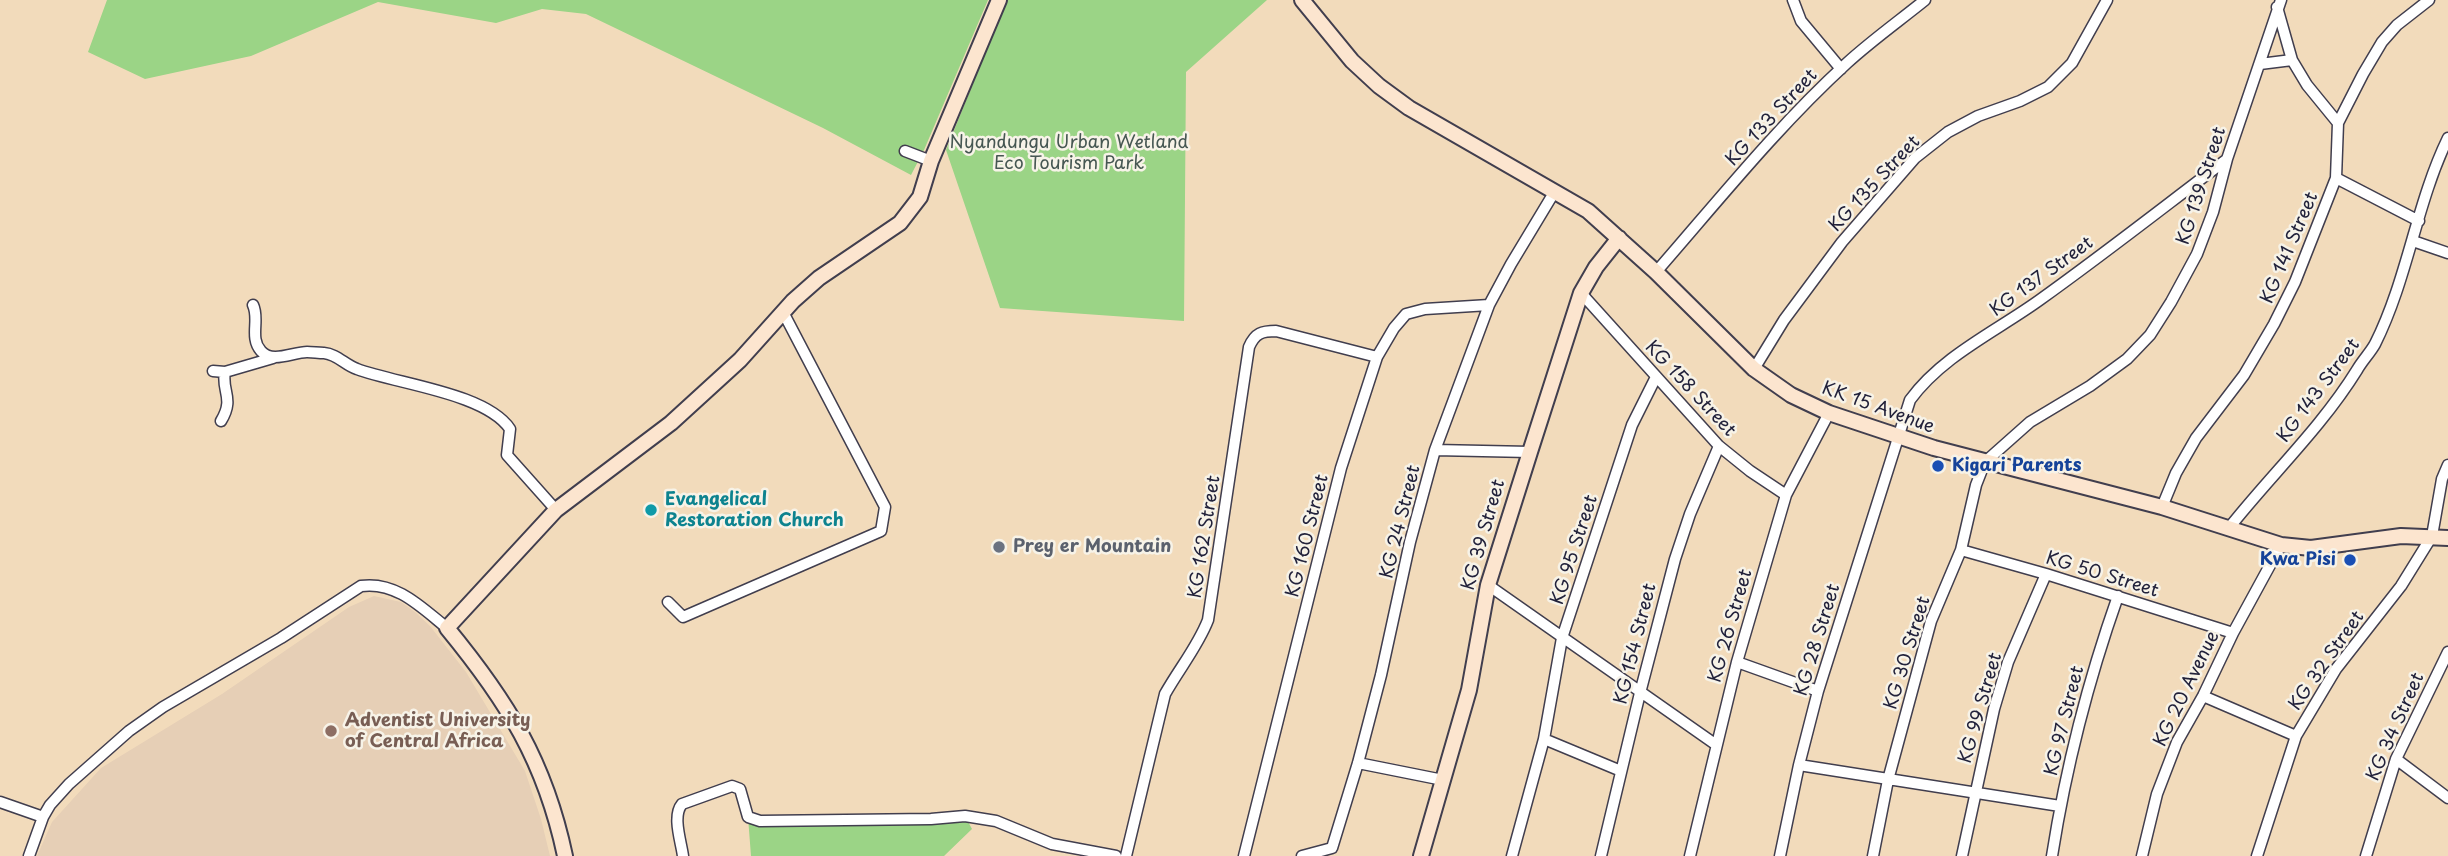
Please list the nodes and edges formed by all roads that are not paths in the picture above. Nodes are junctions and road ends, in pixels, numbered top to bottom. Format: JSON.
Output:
{"nodes":[{"id":1,"x":999,"y":0,"type":"edge"},
{"id":2,"x":1303,"y":0,"type":"edge"},
{"id":3,"x":1793,"y":0,"type":"edge"},
{"id":4,"x":1926,"y":0,"type":"edge"},
{"id":5,"x":2107,"y":0,"type":"edge"},
{"id":6,"x":2429,"y":0,"type":"edge"},
{"id":7,"x":2278,"y":3,"type":"edge"},
{"id":8,"x":2292,"y":60,"type":"junction"},
{"id":9,"x":2260,"y":64,"type":"junction"},
{"id":10,"x":1841,"y":69,"type":"junction"},
{"id":11,"x":2338,"y":123,"type":"junction"},
{"id":12,"x":2448,"y":138,"type":"edge"},
{"id":13,"x":905,"y":151,"type":"dead end"},
{"id":14,"x":2227,"y":159,"type":"junction"},
{"id":15,"x":931,"y":161,"type":"junction"},
{"id":16,"x":2336,"y":178,"type":"junction"},
{"id":17,"x":1555,"y":191,"type":"junction"},
{"id":18,"x":2419,"y":221,"type":"junction"},
{"id":19,"x":1619,"y":238,"type":"junction"},
{"id":20,"x":2413,"y":241,"type":"junction"},
{"id":21,"x":2448,"y":253,"type":"edge"},
{"id":22,"x":1656,"y":272,"type":"junction"},
{"id":23,"x":1581,"y":293,"type":"junction"},
{"id":24,"x":253,"y":305,"type":"dead end"},
{"id":25,"x":1489,"y":305,"type":"junction"},
{"id":26,"x":783,"y":312,"type":"junction"},
{"id":27,"x":259,"y":349,"type":"junction"},
{"id":28,"x":1377,"y":357,"type":"junction"},
{"id":29,"x":273,"y":358,"type":"junction"},
{"id":30,"x":246,"y":366,"type":"junction"},
{"id":31,"x":1754,"y":369,"type":"junction"},
{"id":32,"x":213,"y":371,"type":"dead end"},
{"id":33,"x":225,"y":372,"type":"junction"},
{"id":34,"x":1656,"y":377,"type":"junction"},
{"id":35,"x":1829,"y":413,"type":"junction"},
{"id":36,"x":221,"y":421,"type":"dead end"},
{"id":37,"x":1898,"y":436,"type":"junction"},
{"id":38,"x":1719,"y":446,"type":"junction"},
{"id":39,"x":1434,"y":450,"type":"junction"},
{"id":40,"x":1530,"y":452,"type":"junction"},
{"id":41,"x":1985,"y":463,"type":"junction"},
{"id":42,"x":2448,"y":465,"type":"edge"},
{"id":43,"x":1786,"y":495,"type":"junction"},
{"id":44,"x":2162,"y":507,"type":"junction"},
{"id":45,"x":556,"y":510,"type":"junction"},
{"id":46,"x":2229,"y":528,"type":"junction"},
{"id":47,"x":2432,"y":536,"type":"junction"},
{"id":48,"x":2448,"y":538,"type":"edge"},
{"id":49,"x":2281,"y":545,"type":"junction"},
{"id":50,"x":1961,"y":550,"type":"junction"},
{"id":51,"x":2046,"y":573,"type":"junction"},
{"id":52,"x":1488,"y":585,"type":"junction"},
{"id":53,"x":2118,"y":596,"type":"junction"},
{"id":54,"x":668,"y":602,"type":"dead end"},
{"id":55,"x":447,"y":628,"type":"junction"},
{"id":56,"x":2233,"y":633,"type":"junction"},
{"id":57,"x":1562,"y":638,"type":"junction"},
{"id":58,"x":2448,"y":652,"type":"edge"},
{"id":59,"x":1737,"y":662,"type":"junction"},
{"id":60,"x":1818,"y":691,"type":"junction"},
{"id":61,"x":1640,"y":692,"type":"junction"},
{"id":62,"x":2203,"y":696,"type":"junction"},
{"id":63,"x":2295,"y":736,"type":"junction"},
{"id":64,"x":1544,"y":739,"type":"junction"},
{"id":65,"x":1715,"y":744,"type":"junction"},
{"id":66,"x":2396,"y":759,"type":"junction"},
{"id":67,"x":1358,"y":763,"type":"junction"},
{"id":68,"x":1799,"y":765,"type":"junction"},
{"id":69,"x":1621,"y":771,"type":"junction"},
{"id":70,"x":1443,"y":780,"type":"junction"},
{"id":71,"x":1888,"y":780,"type":"junction"},
{"id":72,"x":1975,"y":793,"type":"junction"},
{"id":73,"x":2448,"y":798,"type":"edge"},
{"id":74,"x":0,"y":802,"type":"edge"},
{"id":75,"x":2060,"y":806,"type":"junction"},
{"id":76,"x":43,"y":817,"type":"junction"},
{"id":77,"x":1331,"y":852,"type":"edge"},
{"id":78,"x":29,"y":856,"type":"edge"},
{"id":79,"x":565,"y":856,"type":"edge"},
{"id":80,"x":683,"y":856,"type":"edge"},
{"id":81,"x":1116,"y":856,"type":"edge"},
{"id":82,"x":1126,"y":856,"type":"edge"},
{"id":83,"x":1244,"y":856,"type":"edge"},
{"id":84,"x":1302,"y":856,"type":"edge"},
{"id":85,"x":1421,"y":856,"type":"edge"},
{"id":86,"x":1512,"y":856,"type":"edge"},
{"id":87,"x":1601,"y":856,"type":"edge"},
{"id":88,"x":1690,"y":856,"type":"edge"},
{"id":89,"x":1780,"y":856,"type":"edge"},
{"id":90,"x":1872,"y":856,"type":"edge"},
{"id":91,"x":1962,"y":856,"type":"edge"},
{"id":92,"x":2052,"y":856,"type":"edge"},
{"id":93,"x":2142,"y":856,"type":"edge"},
{"id":94,"x":2257,"y":856,"type":"edge"},
{"id":95,"x":2366,"y":856,"type":"edge"}],
"edges":[{"from":1,"to":15,"type":"street"},
{"from":2,"to":17,"type":"street","name":"KK 15 Avenue"},
{"from":3,"to":10,"type":"street"},
{"from":4,"to":10,"type":"street","name":"KG 133 Street"},
{"from":5,"to":31,"type":"street","name":"KG 135 Street"},
{"from":6,"to":11,"type":"street","name":"KG 141 Street"},
{"from":7,"to":8,"type":"street"},
{"from":7,"to":9,"type":"street","name":"KG 139 Street"},
{"from":8,"to":9,"type":"street"},
{"from":8,"to":11,"type":"street"},
{"from":9,"to":14,"type":"street","name":"KG 139 Street"},
{"from":10,"to":22,"type":"street","name":"KG 133 Street"},
{"from":11,"to":16,"type":"street","name":"KG 141 Street"},
{"from":12,"to":18,"type":"street","name":"KG 143 Street"},
{"from":13,"to":15,"type":"street"},
{"from":14,"to":37,"type":"street","name":"KG 137 Street"},
{"from":14,"to":41,"type":"street","name":"KG 139 Street"},
{"from":15,"to":26,"type":"street"},
{"from":16,"to":18,"type":"street"},
{"from":16,"to":44,"type":"street","name":"KG 141 Street"},
{"from":17,"to":19,"type":"street","name":"KK 15 Avenue"},
{"from":17,"to":25,"type":"street","name":"KG 24 Street"},
{"from":18,"to":20,"type":"street","name":"KG 143 Street"},
{"from":19,"to":22,"type":"street","name":"KK 15 Avenue"},
{"from":19,"to":23,"type":"street","name":"KG 39 Street"},
{"from":20,"to":21,"type":"street"},
{"from":20,"to":46,"type":"street","name":"KG 143 Street"},
{"from":22,"to":31,"type":"street","name":"KK 15 Avenue"},
{"from":23,"to":34,"type":"street","name":"KG 158 Street"},
{"from":23,"to":40,"type":"street","name":"KG 39 Street"},
{"from":24,"to":27,"type":"street"},
{"from":25,"to":28,"type":"street","name":"KG 160 Street"},
{"from":25,"to":39,"type":"street","name":"KG 24 Street"},
{"from":26,"to":45,"type":"street"},
{"from":26,"to":54,"type":"street"},
{"from":27,"to":29,"type":"street"},
{"from":27,"to":30,"type":"street"},
{"from":28,"to":82,"type":"street","name":"KG 162 Street"},
{"from":28,"to":83,"type":"street","name":"KG 160 Street"},
{"from":29,"to":30,"type":"street"},
{"from":29,"to":45,"type":"street"},
{"from":30,"to":33,"type":"street"},
{"from":31,"to":35,"type":"street","name":"KK 15 Avenue"},
{"from":32,"to":33,"type":"street"},
{"from":33,"to":36,"type":"street"},
{"from":34,"to":38,"type":"street","name":"KG 158 Street"},
{"from":34,"to":57,"type":"street","name":"KG 95 Street"},
{"from":35,"to":37,"type":"street","name":"KK 15 Avenue"},
{"from":35,"to":43,"type":"street","name":"KG 26 Street"},
{"from":37,"to":41,"type":"street","name":"KK 15 Avenue"},
{"from":37,"to":60,"type":"street","name":"KG 28 Street"},
{"from":38,"to":43,"type":"street","name":"KG 158 Street"},
{"from":38,"to":61,"type":"street","name":"KG 154 Street"},
{"from":39,"to":40,"type":"street"},
{"from":39,"to":67,"type":"street","name":"KG 24 Street"},
{"from":40,"to":52,"type":"street","name":"KG 39 Street"},
{"from":41,"to":44,"type":"street","name":"KK 15 Avenue"},
{"from":41,"to":50,"type":"street","name":"KG 30 Street"},
{"from":42,"to":47,"type":"street"},
{"from":43,"to":59,"type":"street","name":"KG 26 Street"},
{"from":44,"to":46,"type":"street","name":"KK 15 Avenue"},
{"from":45,"to":55,"type":"street"},
{"from":46,"to":49,"type":"street","name":"KK 15 Avenue"},
{"from":47,"to":48,"type":"street","name":"KK 15 Avenue"},
{"from":47,"to":49,"type":"street","name":"KK 15 Avenue"},
{"from":47,"to":63,"type":"street","name":"KG 32 Street"},
{"from":49,"to":56,"type":"street","name":"KG 20 Avenue"},
{"from":50,"to":51,"type":"street","name":"KG 50 Street"},
{"from":50,"to":71,"type":"street","name":"KG 30 Street"},
{"from":51,"to":53,"type":"street","name":"KG 50 Street"},
{"from":51,"to":72,"type":"street","name":"KG 99 Street"},
{"from":52,"to":57,"type":"street"},
{"from":52,"to":70,"type":"street","name":"KG 39 Street"},
{"from":53,"to":56,"type":"street","name":"KG 50 Street"},
{"from":53,"to":75,"type":"street","name":"KG 97 Street"},
{"from":55,"to":76,"type":"street"},
{"from":55,"to":79,"type":"street"},
{"from":56,"to":62,"type":"street","name":"KG 20 Avenue"},
{"from":57,"to":61,"type":"street"},
{"from":57,"to":64,"type":"street","name":"KG 95 Street"},
{"from":58,"to":66,"type":"street","name":"KG 34 Street"},
{"from":59,"to":60,"type":"street"},
{"from":59,"to":65,"type":"street","name":"KG 26 Street"},
{"from":60,"to":68,"type":"street","name":"KG 28 Street"},
{"from":61,"to":65,"type":"street"},
{"from":61,"to":69,"type":"street","name":"KG 154 Street"},
{"from":62,"to":63,"type":"street"},
{"from":62,"to":93,"type":"street","name":"KG 20 Avenue"},
{"from":63,"to":94,"type":"street","name":"KG 32 Street"},
{"from":64,"to":69,"type":"street"},
{"from":64,"to":86,"type":"street","name":"KG 95 Street"},
{"from":65,"to":88,"type":"street","name":"KG 26 Street"},
{"from":66,"to":73,"type":"street"},
{"from":66,"to":95,"type":"street","name":"KG 34 Street"},
{"from":67,"to":70,"type":"street"},
{"from":67,"to":77,"type":"street","name":"KG 24 Street"},
{"from":68,"to":71,"type":"street"},
{"from":68,"to":89,"type":"street","name":"KG 28 Street"},
{"from":69,"to":87,"type":"street","name":"KG 154 Street"},
{"from":70,"to":85,"type":"street","name":"KG 39 Street"},
{"from":71,"to":72,"type":"street"},
{"from":71,"to":90,"type":"street","name":"KG 30 Street"},
{"from":72,"to":75,"type":"street"},
{"from":72,"to":91,"type":"street","name":"KG 99 Street"},
{"from":74,"to":76,"type":"street"},
{"from":75,"to":92,"type":"street","name":"KG 97 Street"},
{"from":76,"to":78,"type":"street"},
{"from":77,"to":84,"type":"street","name":"KG 24 Street"},
{"from":80,"to":81,"type":"street"}]}
